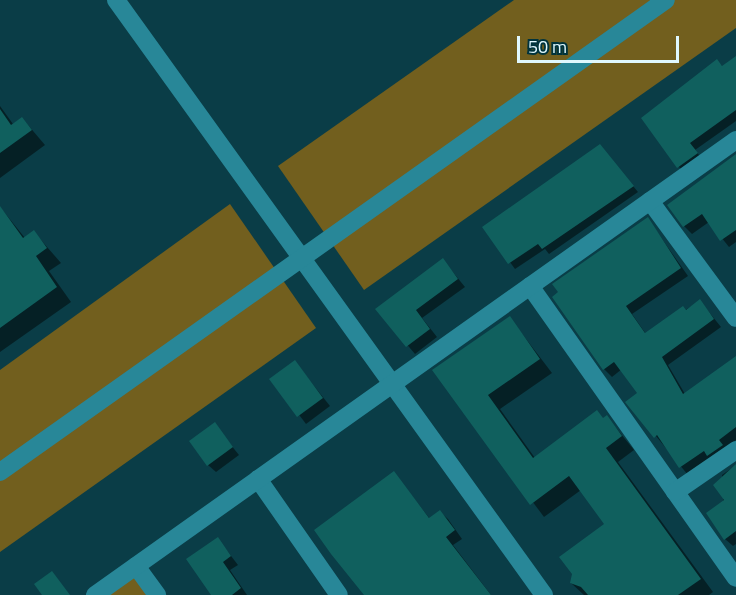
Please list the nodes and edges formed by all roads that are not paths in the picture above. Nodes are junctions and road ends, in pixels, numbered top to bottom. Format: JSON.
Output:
{"nodes":[{"id":1,"x":116,"y":0,"type":"edge"},
{"id":2,"x":666,"y":0,"type":"edge"},
{"id":3,"x":736,"y":140,"type":"edge"},
{"id":4,"x":650,"y":201,"type":"junction"},
{"id":5,"x":305,"y":258,"type":"junction"},
{"id":6,"x":530,"y":286,"type":"junction"},
{"id":7,"x":736,"y":318,"type":"edge"},
{"id":8,"x":395,"y":382,"type":"junction"},
{"id":9,"x":736,"y":450,"type":"edge"},
{"id":10,"x":0,"y":472,"type":"edge"},
{"id":11,"x":258,"y":479,"type":"junction"},
{"id":12,"x":675,"y":492,"type":"junction"},
{"id":13,"x":136,"y":566,"type":"junction"},
{"id":14,"x":736,"y":578,"type":"edge"},
{"id":15,"x":95,"y":595,"type":"edge"},
{"id":16,"x":157,"y":595,"type":"edge"},
{"id":17,"x":339,"y":595,"type":"edge"},
{"id":18,"x":544,"y":595,"type":"edge"}],
"edges":[{"from":1,"to":5,"type":"street"},
{"from":2,"to":5,"type":"street"},
{"from":3,"to":4,"type":"street"},
{"from":4,"to":6,"type":"street"},
{"from":4,"to":7,"type":"street"},
{"from":5,"to":8,"type":"street"},
{"from":5,"to":10,"type":"street"},
{"from":6,"to":8,"type":"street"},
{"from":6,"to":12,"type":"street"},
{"from":8,"to":11,"type":"street"},
{"from":8,"to":18,"type":"street"},
{"from":9,"to":12,"type":"street"},
{"from":11,"to":13,"type":"street"},
{"from":11,"to":17,"type":"street"},
{"from":12,"to":14,"type":"street"},
{"from":13,"to":15,"type":"street"},
{"from":13,"to":16,"type":"street"}]}
